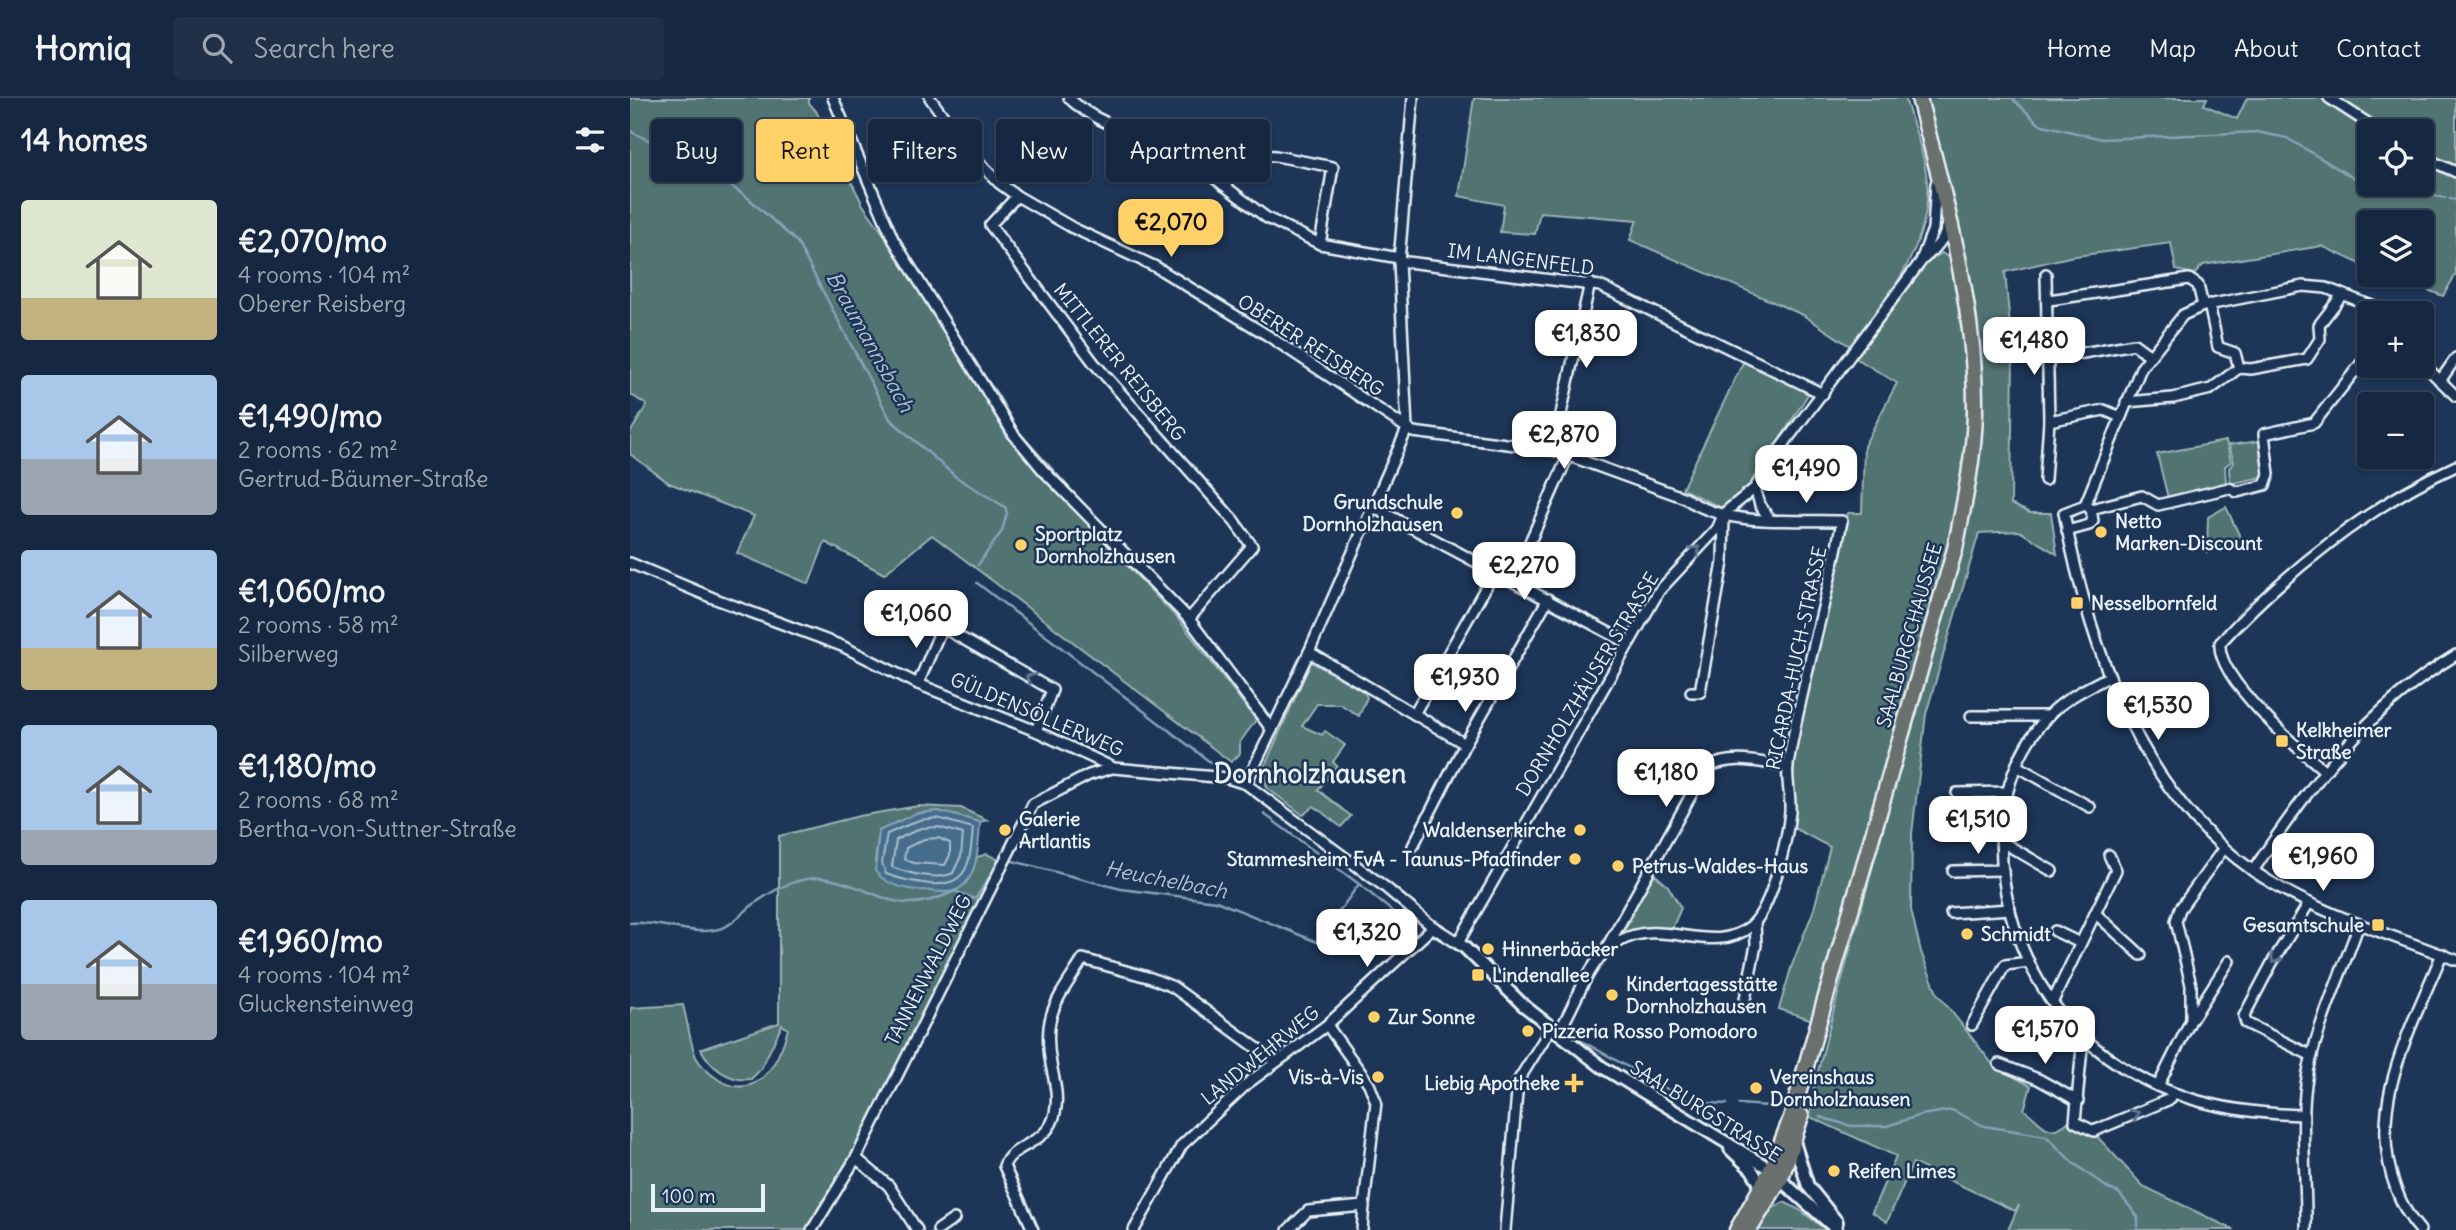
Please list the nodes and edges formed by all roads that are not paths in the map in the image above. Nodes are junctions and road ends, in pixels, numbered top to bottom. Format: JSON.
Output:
{"nodes":[{"id":1,"x":833,"y":98,"type":"edge"},
{"id":2,"x":930,"y":98,"type":"edge"},
{"id":3,"x":1069,"y":98,"type":"edge"},
{"id":4,"x":1413,"y":98,"type":"edge"},
{"id":5,"x":1919,"y":98,"type":"edge"},
{"id":6,"x":2329,"y":98,"type":"edge"},
{"id":7,"x":2361,"y":119,"type":"edge"},
{"id":8,"x":2434,"y":162,"type":"edge"},
{"id":9,"x":1936,"y":166,"type":"junction"},
{"id":10,"x":2456,"y":172,"type":"edge"},
{"id":11,"x":1223,"y":185,"type":"junction"},
{"id":12,"x":1017,"y":196,"type":"junction"},
{"id":13,"x":1948,"y":218,"type":"junction"},
{"id":14,"x":1320,"y":244,"type":"junction"},
{"id":15,"x":1932,"y":251,"type":"junction"},
{"id":16,"x":1399,"y":260,"type":"junction"},
{"id":17,"x":1922,"y":260,"type":"junction"},
{"id":18,"x":1959,"y":264,"type":"junction"},
{"id":19,"x":2046,"y":274,"type":"dead end"},
{"id":20,"x":1590,"y":283,"type":"junction"},
{"id":21,"x":2342,"y":295,"type":"junction"},
{"id":22,"x":2049,"y":300,"type":"junction"},
{"id":23,"x":2358,"y":301,"type":"edge"},
{"id":24,"x":2206,"y":305,"type":"junction"},
{"id":25,"x":2150,"y":355,"type":"junction"},
{"id":26,"x":2456,"y":358,"type":"edge"},
{"id":27,"x":2049,"y":359,"type":"junction"},
{"id":28,"x":2239,"y":368,"type":"junction"},
{"id":29,"x":2357,"y":368,"type":"edge"},
{"id":30,"x":2434,"y":375,"type":"edge"},
{"id":31,"x":2440,"y":381,"type":"junction"},
{"id":32,"x":1823,"y":394,"type":"junction"},
{"id":33,"x":2456,"y":396,"type":"edge"},
{"id":34,"x":2126,"y":402,"type":"junction"},
{"id":35,"x":2120,"y":416,"type":"junction"},
{"id":36,"x":2049,"y":421,"type":"junction"},
{"id":37,"x":1407,"y":429,"type":"junction"},
{"id":38,"x":1553,"y":450,"type":"junction"},
{"id":39,"x":1569,"y":456,"type":"junction"},
{"id":40,"x":2456,"y":466,"type":"edge"},
{"id":41,"x":2045,"y":480,"type":"dead end"},
{"id":42,"x":1755,"y":488,"type":"junction"},
{"id":43,"x":1373,"y":507,"type":"junction"},
{"id":44,"x":2088,"y":507,"type":"junction"},
{"id":45,"x":1724,"y":513,"type":"junction"},
{"id":46,"x":1770,"y":520,"type":"junction"},
{"id":47,"x":2067,"y":531,"type":"junction"},
{"id":48,"x":630,"y":563,"type":"edge"},
{"id":49,"x":1495,"y":571,"type":"junction"},
{"id":50,"x":1513,"y":580,"type":"junction"},
{"id":51,"x":1548,"y":598,"type":"junction"},
{"id":52,"x":1189,"y":619,"type":"junction"},
{"id":53,"x":1628,"y":643,"type":"junction"},
{"id":54,"x":1309,"y":652,"type":"junction"},
{"id":55,"x":2456,"y":655,"type":"edge"},
{"id":56,"x":2110,"y":676,"type":"junction"},
{"id":57,"x":918,"y":684,"type":"junction"},
{"id":58,"x":1690,"y":692,"type":"dead end"},
{"id":59,"x":1414,"y":714,"type":"junction"},
{"id":60,"x":1972,"y":716,"type":"dead end"},
{"id":61,"x":2049,"y":716,"type":"junction"},
{"id":62,"x":1272,"y":730,"type":"junction"},
{"id":63,"x":1036,"y":731,"type":"junction"},
{"id":64,"x":1465,"y":744,"type":"junction"},
{"id":65,"x":2017,"y":766,"type":"junction"},
{"id":66,"x":1788,"y":767,"type":"junction"},
{"id":67,"x":1114,"y":768,"type":"junction"},
{"id":68,"x":2324,"y":770,"type":"junction"},
{"id":69,"x":1246,"y":784,"type":"junction"},
{"id":70,"x":2007,"y":792,"type":"junction"},
{"id":71,"x":1957,"y":793,"type":"dead end"},
{"id":72,"x":2090,"y":807,"type":"dead end"},
{"id":73,"x":2002,"y":842,"type":"junction"},
{"id":74,"x":1413,"y":846,"type":"dead end"},
{"id":75,"x":2224,"y":848,"type":"junction"},
{"id":76,"x":2109,"y":855,"type":"dead end"},
{"id":77,"x":2004,"y":870,"type":"junction"},
{"id":78,"x":1953,"y":871,"type":"dead end"},
{"id":79,"x":2053,"y":871,"type":"dead end"},
{"id":80,"x":2253,"y":871,"type":"junction"},
{"id":81,"x":1860,"y":877,"type":"junction"},
{"id":82,"x":2309,"y":903,"type":"junction"},
{"id":83,"x":2010,"y":909,"type":"junction"},
{"id":84,"x":1951,"y":913,"type":"dead end"},
{"id":85,"x":2095,"y":913,"type":"junction"},
{"id":86,"x":1755,"y":922,"type":"junction"},
{"id":87,"x":2359,"y":924,"type":"junction"},
{"id":88,"x":1433,"y":928,"type":"junction"},
{"id":89,"x":2055,"y":931,"type":"dead end"},
{"id":90,"x":1458,"y":943,"type":"junction"},
{"id":91,"x":2080,"y":943,"type":"junction"},
{"id":92,"x":1603,"y":953,"type":"junction"},
{"id":93,"x":2442,"y":954,"type":"junction"},
{"id":94,"x":2141,"y":955,"type":"dead end"},
{"id":95,"x":2456,"y":960,"type":"edge"},
{"id":96,"x":2229,"y":961,"type":"dead end"},
{"id":97,"x":2029,"y":962,"type":"junction"},
{"id":98,"x":1745,"y":999,"type":"dead end"},
{"id":99,"x":2053,"y":1001,"type":"junction"},
{"id":100,"x":2191,"y":1020,"type":"junction"},
{"id":101,"x":1327,"y":1025,"type":"junction"},
{"id":102,"x":1972,"y":1026,"type":"dead end"},
{"id":103,"x":1555,"y":1031,"type":"junction"},
{"id":104,"x":2083,"y":1037,"type":"junction"},
{"id":105,"x":2312,"y":1056,"type":"junction"},
{"id":106,"x":1276,"y":1062,"type":"junction"},
{"id":107,"x":1999,"y":1064,"type":"dead end"},
{"id":108,"x":2158,"y":1086,"type":"junction"},
{"id":109,"x":2173,"y":1093,"type":"junction"},
{"id":110,"x":2078,"y":1101,"type":"junction"},
{"id":111,"x":2304,"y":1115,"type":"junction"},
{"id":112,"x":1724,"y":1142,"type":"junction"},
{"id":113,"x":1794,"y":1142,"type":"junction"},
{"id":114,"x":856,"y":1158,"type":"junction"},
{"id":115,"x":1776,"y":1174,"type":"junction"},
{"id":116,"x":1758,"y":1195,"type":"junction"},
{"id":117,"x":1364,"y":1206,"type":"junction"},
{"id":118,"x":954,"y":1219,"type":"dead end"},
{"id":119,"x":812,"y":1230,"type":"edge"},
{"id":120,"x":917,"y":1230,"type":"edge"},
{"id":121,"x":938,"y":1230,"type":"edge"},
{"id":122,"x":1033,"y":1230,"type":"edge"},
{"id":123,"x":1134,"y":1230,"type":"edge"},
{"id":124,"x":1288,"y":1230,"type":"edge"},
{"id":125,"x":1362,"y":1230,"type":"edge"},
{"id":126,"x":1505,"y":1230,"type":"edge"},
{"id":127,"x":1737,"y":1230,"type":"edge"},
{"id":128,"x":1749,"y":1230,"type":"edge"},
{"id":129,"x":1838,"y":1230,"type":"edge"},
{"id":130,"x":1843,"y":1230,"type":"edge"},
{"id":131,"x":2306,"y":1230,"type":"edge"},
{"id":132,"x":2420,"y":1230,"type":"edge"}],
"edges":[{"from":1,"to":52,"type":"street"},
{"from":2,"to":12,"type":"street","name":"OBERER REISBERG"},
{"from":3,"to":11,"type":"street","name":"IM LANGENFELD"},
{"from":4,"to":16,"type":"street"},
{"from":5,"to":9,"type":"main road","name":"SAALBURGCHAUSSEE"},
{"from":6,"to":7,"type":"street"},
{"from":8,"to":10,"type":"street"},
{"from":9,"to":13,"type":"main road","name":"SAALBURGCHAUSSEE"},
{"from":9,"to":17,"type":"street","name":"DORNHOLZHÄUSER STRASSE"},
{"from":11,"to":14,"type":"street","name":"IM LANGENFELD"},
{"from":11,"to":14,"type":"street"},
{"from":12,"to":37,"type":"street","name":"OBERER REISBERG"},
{"from":12,"to":52,"type":"street","name":"MITTLERER REISBERG"},
{"from":13,"to":15,"type":"street","name":"DORNHOLZHÄUSER STRASSE"},
{"from":13,"to":18,"type":"main road","name":"SAALBURGCHAUSSEE"},
{"from":14,"to":16,"type":"street","name":"IM LANGENFELD"},
{"from":15,"to":17,"type":"street","name":"DORNHOLZHÄUSER STRASSE"},
{"from":15,"to":18,"type":"street"},
{"from":16,"to":20,"type":"street","name":"IM LANGENFELD"},
{"from":16,"to":37,"type":"street"},
{"from":17,"to":32,"type":"street","name":"DORNHOLZHÄUSER STRASSE"},
{"from":18,"to":81,"type":"main road","name":"SAALBURGCHAUSSEE"},
{"from":19,"to":22,"type":"street"},
{"from":20,"to":32,"type":"street","name":"IM LANGENFELD"},
{"from":20,"to":38,"type":"street"},
{"from":21,"to":23,"type":"street"},
{"from":21,"to":24,"type":"street"},
{"from":21,"to":28,"type":"street"},
{"from":22,"to":24,"type":"street"},
{"from":22,"to":27,"type":"street"},
{"from":24,"to":25,"type":"street"},
{"from":24,"to":28,"type":"street"},
{"from":25,"to":27,"type":"street"},
{"from":25,"to":34,"type":"street"},
{"from":26,"to":31,"type":"street"},
{"from":27,"to":36,"type":"street"},
{"from":28,"to":34,"type":"street"},
{"from":29,"to":44,"type":"street"},
{"from":30,"to":31,"type":"street"},
{"from":31,"to":33,"type":"street"},
{"from":32,"to":42,"type":"street","name":"DORNHOLZHÄUSER STRASSE"},
{"from":34,"to":35,"type":"street"},
{"from":35,"to":36,"type":"street"},
{"from":35,"to":44,"type":"street"},
{"from":36,"to":41,"type":"street"},
{"from":37,"to":38,"type":"street"},
{"from":37,"to":43,"type":"street"},
{"from":38,"to":39,"type":"street"},
{"from":39,"to":45,"type":"street"},
{"from":39,"to":50,"type":"street"},
{"from":40,"to":68,"type":"street"},
{"from":42,"to":45,"type":"street","name":"DORNHOLZHÄUSER STRASSE"},
{"from":42,"to":46,"type":"street"},
{"from":43,"to":49,"type":"street"},
{"from":43,"to":54,"type":"street"},
{"from":44,"to":47,"type":"street"},
{"from":44,"to":47,"type":"street"},
{"from":45,"to":46,"type":"street"},
{"from":53,"to":45,"type":"street","name":"DORNHOLZHÄUSER STRASSE","one_way":true},
{"from":45,"to":58,"type":"street"},
{"from":46,"to":66,"type":"street","name":"RICARDA-HUCH-STRASSE"},
{"from":47,"to":56,"type":"street"},
{"from":48,"to":57,"type":"street","name":"GÜLDENSÖLLERWEG"},
{"from":49,"to":50,"type":"street"},
{"from":49,"to":59,"type":"street"},
{"from":50,"to":51,"type":"street"},
{"from":51,"to":53,"type":"street"},
{"from":51,"to":64,"type":"street"},
{"from":52,"to":62,"type":"street"},
{"from":53,"to":90,"type":"street","name":"DORNHOLZHÄUSER STRASSE"},
{"from":54,"to":59,"type":"street"},
{"from":54,"to":62,"type":"street"},
{"from":55,"to":68,"type":"street"},
{"from":56,"to":61,"type":"street"},
{"from":56,"to":75,"type":"street"},
{"from":57,"to":63,"type":"street","name":"GÜLDENSÖLLERWEG"},
{"from":63,"to":57,"type":"street","one_way":true},
{"from":59,"to":64,"type":"street"},
{"from":60,"to":61,"type":"street"},
{"from":61,"to":65,"type":"street"},
{"from":62,"to":69,"type":"street"},
{"from":63,"to":67,"type":"street","name":"GÜLDENSÖLLERWEG"},
{"from":64,"to":74,"type":"street"},
{"from":65,"to":70,"type":"street"},
{"from":65,"to":72,"type":"street"},
{"from":66,"to":86,"type":"street","name":"RICARDA-HUCH-STRASSE"},
{"from":66,"to":92,"type":"street"},
{"from":67,"to":69,"type":"street","name":"GÜLDENSÖLLERWEG"},
{"from":67,"to":114,"type":"street","name":"TANNENWALDWEG"},
{"from":68,"to":80,"type":"street"},
{"from":69,"to":88,"type":"street"},
{"from":70,"to":71,"type":"street"},
{"from":70,"to":73,"type":"street"},
{"from":73,"to":77,"type":"street"},
{"from":73,"to":79,"type":"street"},
{"from":75,"to":80,"type":"street"},
{"from":75,"to":100,"type":"street"},
{"from":76,"to":85,"type":"street"},
{"from":77,"to":78,"type":"street"},
{"from":77,"to":83,"type":"street"},
{"from":80,"to":82,"type":"street"},
{"from":81,"to":113,"type":"main road"},
{"from":81,"to":115,"type":"main road","name":"SAALBURGCHAUSSEE"},
{"from":82,"to":87,"type":"street"},
{"from":82,"to":105,"type":"street","one_way":true},
{"from":83,"to":84,"type":"street"},
{"from":83,"to":97,"type":"street"},
{"from":85,"to":91,"type":"street"},
{"from":85,"to":94,"type":"street"},
{"from":86,"to":92,"type":"street"},
{"from":86,"to":98,"type":"street","name":"RICARDA-HUCH-STRASSE"},
{"from":87,"to":93,"type":"street"},
{"from":87,"to":105,"type":"street"},
{"from":88,"to":90,"type":"street"},
{"from":88,"to":101,"type":"street","name":"LANDWEHRWEG"},
{"from":89,"to":91,"type":"street"},
{"from":90,"to":103,"type":"street"},
{"from":91,"to":99,"type":"street"},
{"from":92,"to":103,"type":"street"},
{"from":93,"to":95,"type":"street"},
{"from":93,"to":132,"type":"street"},
{"from":96,"to":100,"type":"street"},
{"from":97,"to":99,"type":"street"},
{"from":97,"to":102,"type":"street"},
{"from":99,"to":104,"type":"street"},
{"from":100,"to":108,"type":"street"},
{"from":101,"to":106,"type":"street","name":"LANDWEHRWEG"},
{"from":101,"to":117,"type":"street"},
{"from":103,"to":112,"type":"street","name":"SAALBURGSTRASSE"},
{"from":103,"to":126,"type":"street"},
{"from":104,"to":108,"type":"street"},
{"from":104,"to":110,"type":"street"},
{"from":105,"to":111,"type":"street"},
{"from":106,"to":122,"type":"street"},
{"from":106,"to":123,"type":"street","name":"LANDWEHRWEG"},
{"from":107,"to":110,"type":"street"},
{"from":108,"to":109,"type":"street"},
{"from":110,"to":109,"type":"street","one_way":true},
{"from":109,"to":111,"type":"street"},
{"from":111,"to":131,"type":"street"},
{"from":112,"to":115,"type":"street","name":"SAALBURGSTRASSE"},
{"from":112,"to":116,"type":"street"},
{"from":113,"to":115,"type":"main road"},
{"from":113,"to":130,"type":"street"},
{"from":114,"to":119,"type":"street","name":"TANNENWALDWEG"},
{"from":114,"to":120,"type":"street"},
{"from":115,"to":116,"type":"main road"},
{"from":115,"to":128,"type":"main road"},
{"from":115,"to":129,"type":"street","name":"SAALBURGSTRASSE"},
{"from":116,"to":127,"type":"main road"},
{"from":117,"to":124,"type":"street"},
{"from":117,"to":125,"type":"street"},
{"from":118,"to":121,"type":"street"}]}
